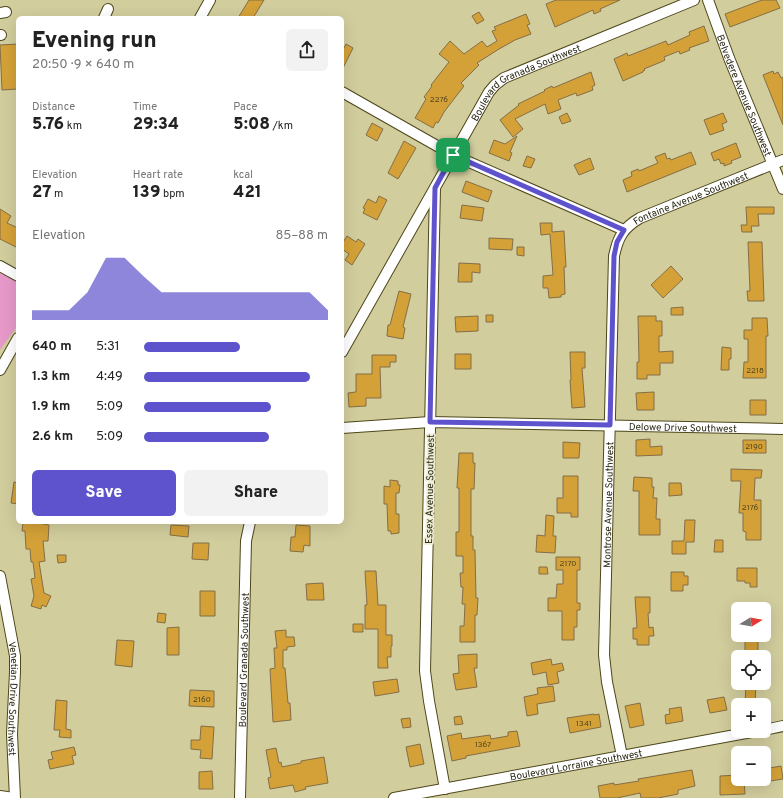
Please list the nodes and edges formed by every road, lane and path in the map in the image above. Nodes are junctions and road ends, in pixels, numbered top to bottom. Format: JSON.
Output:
{"nodes":[{"id":1,"x":210,"y":0,"type":"edge"},
{"id":2,"x":694,"y":0,"type":"edge"},
{"id":3,"x":708,"y":0,"type":"edge"},
{"id":4,"x":201,"y":15,"type":"edge"},
{"id":5,"x":344,"y":93,"type":"edge"},
{"id":6,"x":453,"y":155,"type":"junction"},
{"id":7,"x":783,"y":160,"type":"edge"},
{"id":8,"x":773,"y":164,"type":"junction"},
{"id":9,"x":435,"y":188,"type":"junction"},
{"id":10,"x":783,"y":189,"type":"edge"},
{"id":11,"x":624,"y":230,"type":"junction"},
{"id":12,"x":0,"y":266,"type":"edge"},
{"id":13,"x":16,"y":275,"type":"edge"},
{"id":14,"x":16,"y":342,"type":"edge"},
{"id":15,"x":344,"y":348,"type":"edge"},
{"id":16,"x":0,"y":370,"type":"edge"},
{"id":17,"x":430,"y":422,"type":"junction"},
{"id":18,"x":610,"y":425,"type":"junction"},
{"id":19,"x":344,"y":428,"type":"edge"},
{"id":20,"x":783,"y":429,"type":"edge"},
{"id":21,"x":250,"y":524,"type":"edge"},
{"id":22,"x":0,"y":576,"type":"edge"},
{"id":23,"x":783,"y":726,"type":"edge"},
{"id":24,"x":771,"y":729,"type":"edge"},
{"id":25,"x":731,"y":736,"type":"edge"},
{"id":26,"x":622,"y":756,"type":"junction"},
{"id":27,"x":445,"y":789,"type":"junction"},
{"id":28,"x":0,"y":796,"type":"edge"},
{"id":29,"x":14,"y":798,"type":"edge"},
{"id":30,"x":240,"y":798,"type":"edge"},
{"id":31,"x":394,"y":798,"type":"edge"}],
"edges":[{"from":1,"to":4,"type":"street"},
{"from":2,"to":6,"type":"street","name":"Boulevard Granada Southwest"},
{"from":3,"to":8,"type":"street","name":"Belvedere Avenue Southwest"},
{"from":5,"to":6,"type":"street","name":"Fontaine Avenue Southwest"},
{"from":6,"to":9,"type":"street","name":"Boulevard Granada Southwest"},
{"from":6,"to":11,"type":"street","name":"Fontaine Avenue Southwest"},
{"from":7,"to":8,"type":"street","name":"Fontaine Avenue Southwest"},
{"from":8,"to":10,"type":"street","name":"Belvedere Avenue Southwest"},
{"from":8,"to":11,"type":"street","name":"Fontaine Avenue Southwest"},
{"from":9,"to":15,"type":"street","name":"Boulevard Granada Southwest"},
{"from":9,"to":17,"type":"street","name":"Essex Avenue Southwest"},
{"from":11,"to":18,"type":"street","name":"Montrose Avenue Southwest"},
{"from":12,"to":13,"type":"street"},
{"from":14,"to":16,"type":"street"},
{"from":17,"to":18,"type":"street","name":"Delowe Drive Southwest"},
{"from":17,"to":19,"type":"street","name":"Delowe Drive Southwest"},
{"from":17,"to":27,"type":"street","name":"Essex Avenue Southwest"},
{"from":18,"to":20,"type":"street","name":"Delowe Drive Southwest"},
{"from":18,"to":26,"type":"street","name":"Montrose Avenue Southwest"},
{"from":21,"to":30,"type":"street","name":"Boulevard Granada Southwest"},
{"from":22,"to":29,"type":"street","name":"Venetian Drive Southwest"},
{"from":23,"to":24,"type":"street"},
{"from":25,"to":26,"type":"street","name":"Boulevard Lorraine Southwest"},
{"from":26,"to":27,"type":"street","name":"Boulevard Lorraine Southwest"},
{"from":27,"to":31,"type":"street","name":"Boulevard Lorraine Southwest"},
{"from":28,"to":29,"type":"street"}]}
